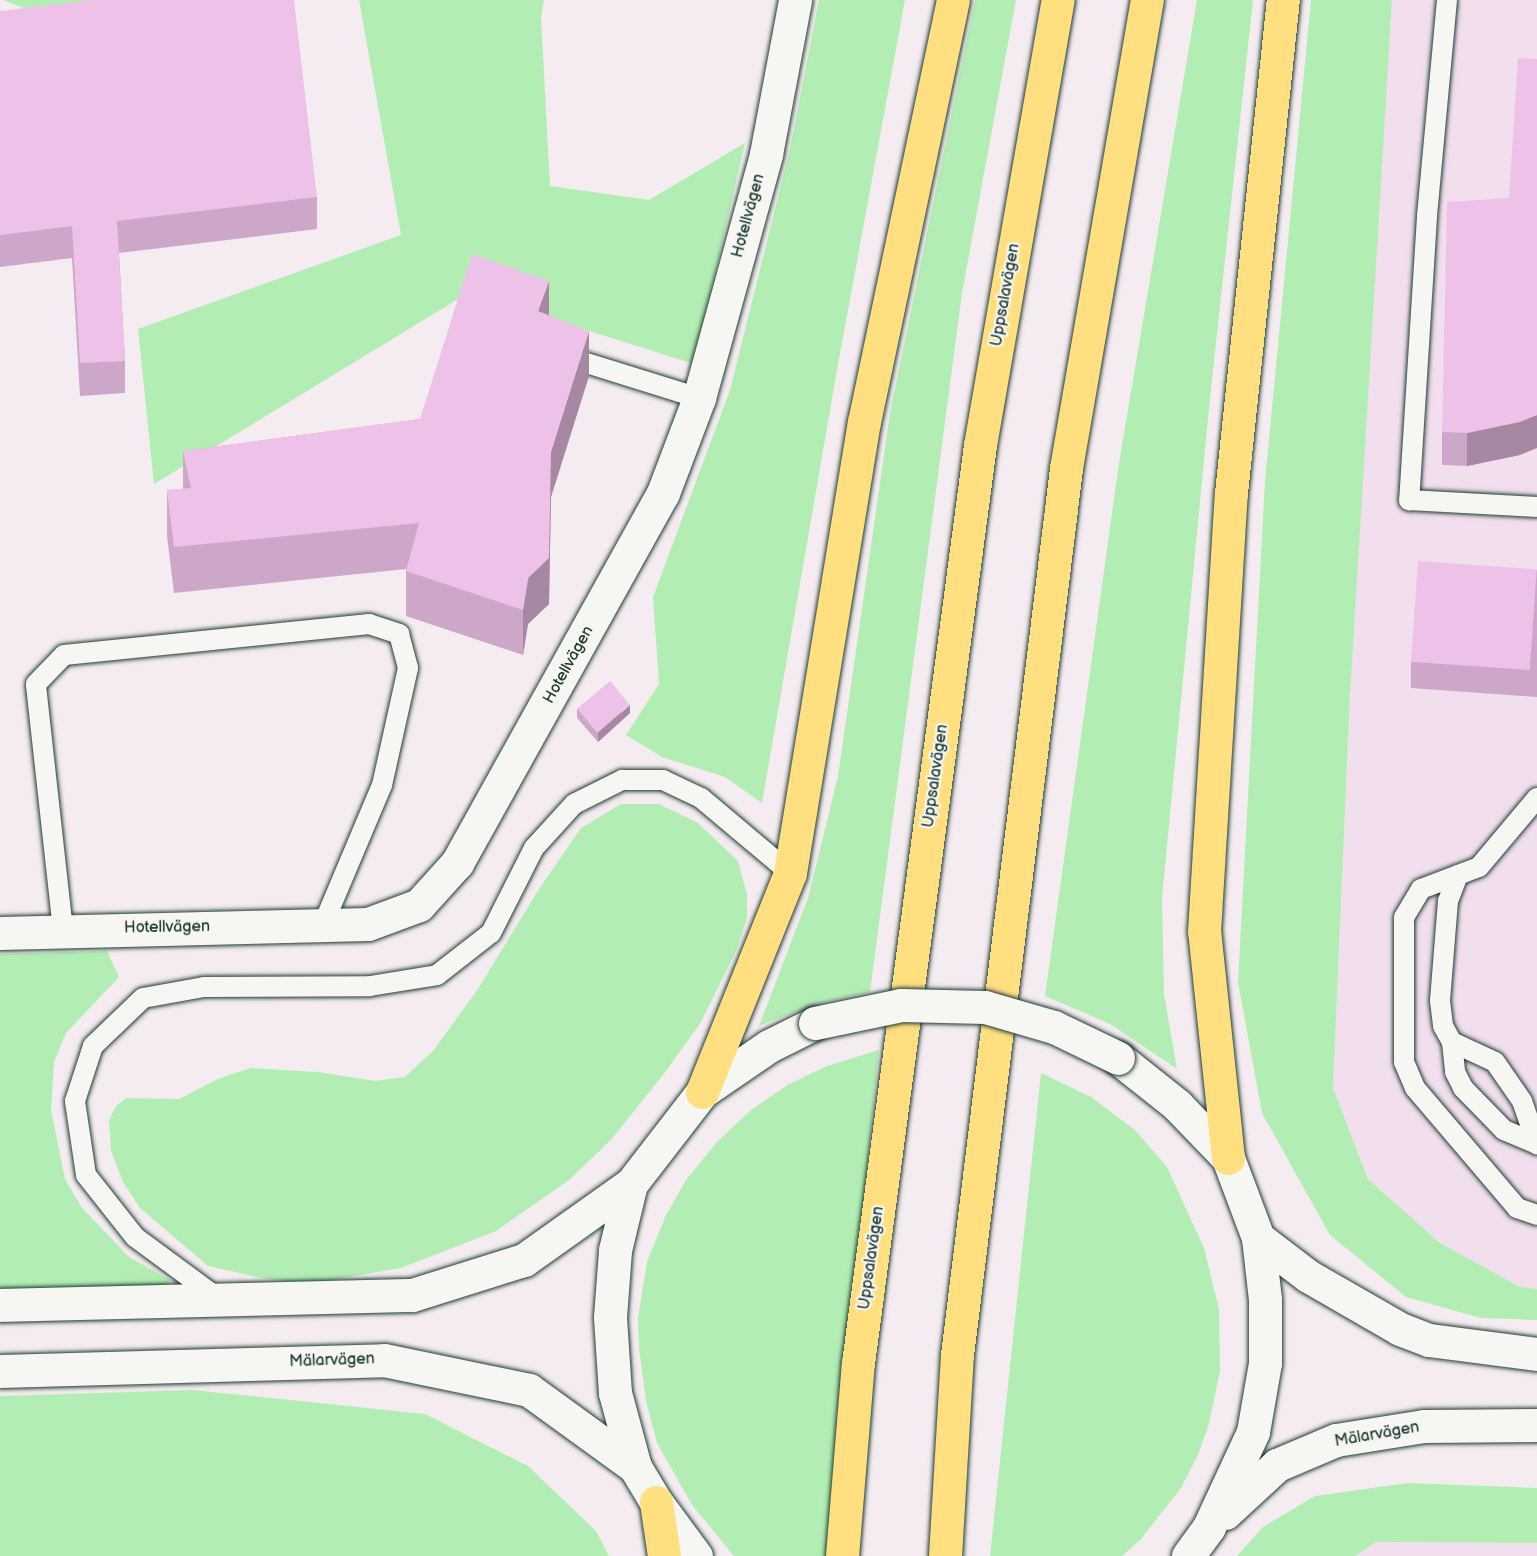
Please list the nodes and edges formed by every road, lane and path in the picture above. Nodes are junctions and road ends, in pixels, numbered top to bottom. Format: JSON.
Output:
{"nodes":[{"id":1,"x":795,"y":0,"type":"edge"},
{"id":2,"x":953,"y":0,"type":"edge"},
{"id":3,"x":1058,"y":0,"type":"edge"},
{"id":4,"x":1146,"y":0,"type":"edge"},
{"id":5,"x":1283,"y":0,"type":"edge"},
{"id":6,"x":1446,"y":0,"type":"edge"},
{"id":7,"x":562,"y":356,"type":"edge"},
{"id":8,"x":699,"y":398,"type":"junction"},
{"id":9,"x":1537,"y":507,"type":"edge"},
{"id":10,"x":1537,"y":798,"type":"edge"},
{"id":11,"x":790,"y":873,"type":"junction"},
{"id":12,"x":1458,"y":875,"type":"junction"},
{"id":13,"x":323,"y":925,"type":"junction"},
{"id":14,"x":63,"y":930,"type":"junction"},
{"id":15,"x":0,"y":933,"type":"edge"},
{"id":16,"x":1452,"y":1042,"type":"junction"},
{"id":17,"x":702,"y":1092,"type":"junction"},
{"id":18,"x":1537,"y":1144,"type":"edge"},
{"id":19,"x":1228,"y":1158,"type":"junction"},
{"id":20,"x":632,"y":1184,"type":"junction"},
{"id":21,"x":1537,"y":1215,"type":"edge"},
{"id":22,"x":1258,"y":1238,"type":"junction"},
{"id":23,"x":219,"y":1299,"type":"junction"},
{"id":24,"x":0,"y":1305,"type":"edge"},
{"id":25,"x":1537,"y":1354,"type":"edge"},
{"id":26,"x":0,"y":1371,"type":"edge"},
{"id":27,"x":1537,"y":1425,"type":"edge"},
{"id":28,"x":635,"y":1467,"type":"junction"},
{"id":29,"x":656,"y":1502,"type":"junction"},
{"id":30,"x":1209,"y":1527,"type":"junction"},
{"id":31,"x":664,"y":1556,"type":"edge"},
{"id":32,"x":696,"y":1556,"type":"edge"},
{"id":33,"x":842,"y":1556,"type":"edge"},
{"id":34,"x":945,"y":1556,"type":"edge"},
{"id":35,"x":1188,"y":1556,"type":"edge"}],
"edges":[{"from":1,"to":8,"type":"main road","name":"Hotellvägen"},
{"from":2,"to":11,"type":"highway"},
{"from":3,"to":33,"type":"highway","name":"Uppsalavägen"},
{"from":4,"to":34,"type":"highway"},
{"from":5,"to":19,"type":"highway"},
{"from":6,"to":9,"type":"lane"},
{"from":7,"to":8,"type":"lane"},
{"from":8,"to":13,"type":"main road","name":"Hotellvägen"},
{"from":10,"to":12,"type":"lane"},
{"from":11,"to":17,"type":"highway"},
{"from":11,"to":23,"type":"lane"},
{"from":12,"to":16,"type":"lane"},
{"from":12,"to":21,"type":"lane"},
{"from":13,"to":14,"type":"main road","name":"Hotellvägen"},
{"from":13,"to":14,"type":"lane"},
{"from":14,"to":15,"type":"main road","name":"Hotellvägen"},
{"from":16,"to":18,"type":"lane"},
{"from":16,"to":18,"type":"lane"},
{"from":17,"to":19,"type":"main road","bridge":true},
{"from":17,"to":20,"type":"main road"},
{"from":19,"to":22,"type":"main road"},
{"from":20,"to":23,"type":"main road"},
{"from":20,"to":28,"type":"main road"},
{"from":22,"to":25,"type":"main road"},
{"from":22,"to":30,"type":"main road"},
{"from":23,"to":24,"type":"main road"},
{"from":26,"to":28,"type":"main road","name":"Mälarvägen"},
{"from":27,"to":30,"type":"main road","name":"Mälarvägen"},
{"from":28,"to":29,"type":"main road"},
{"from":29,"to":31,"type":"highway"},
{"from":29,"to":32,"type":"main road"},
{"from":30,"to":35,"type":"main road"}]}
